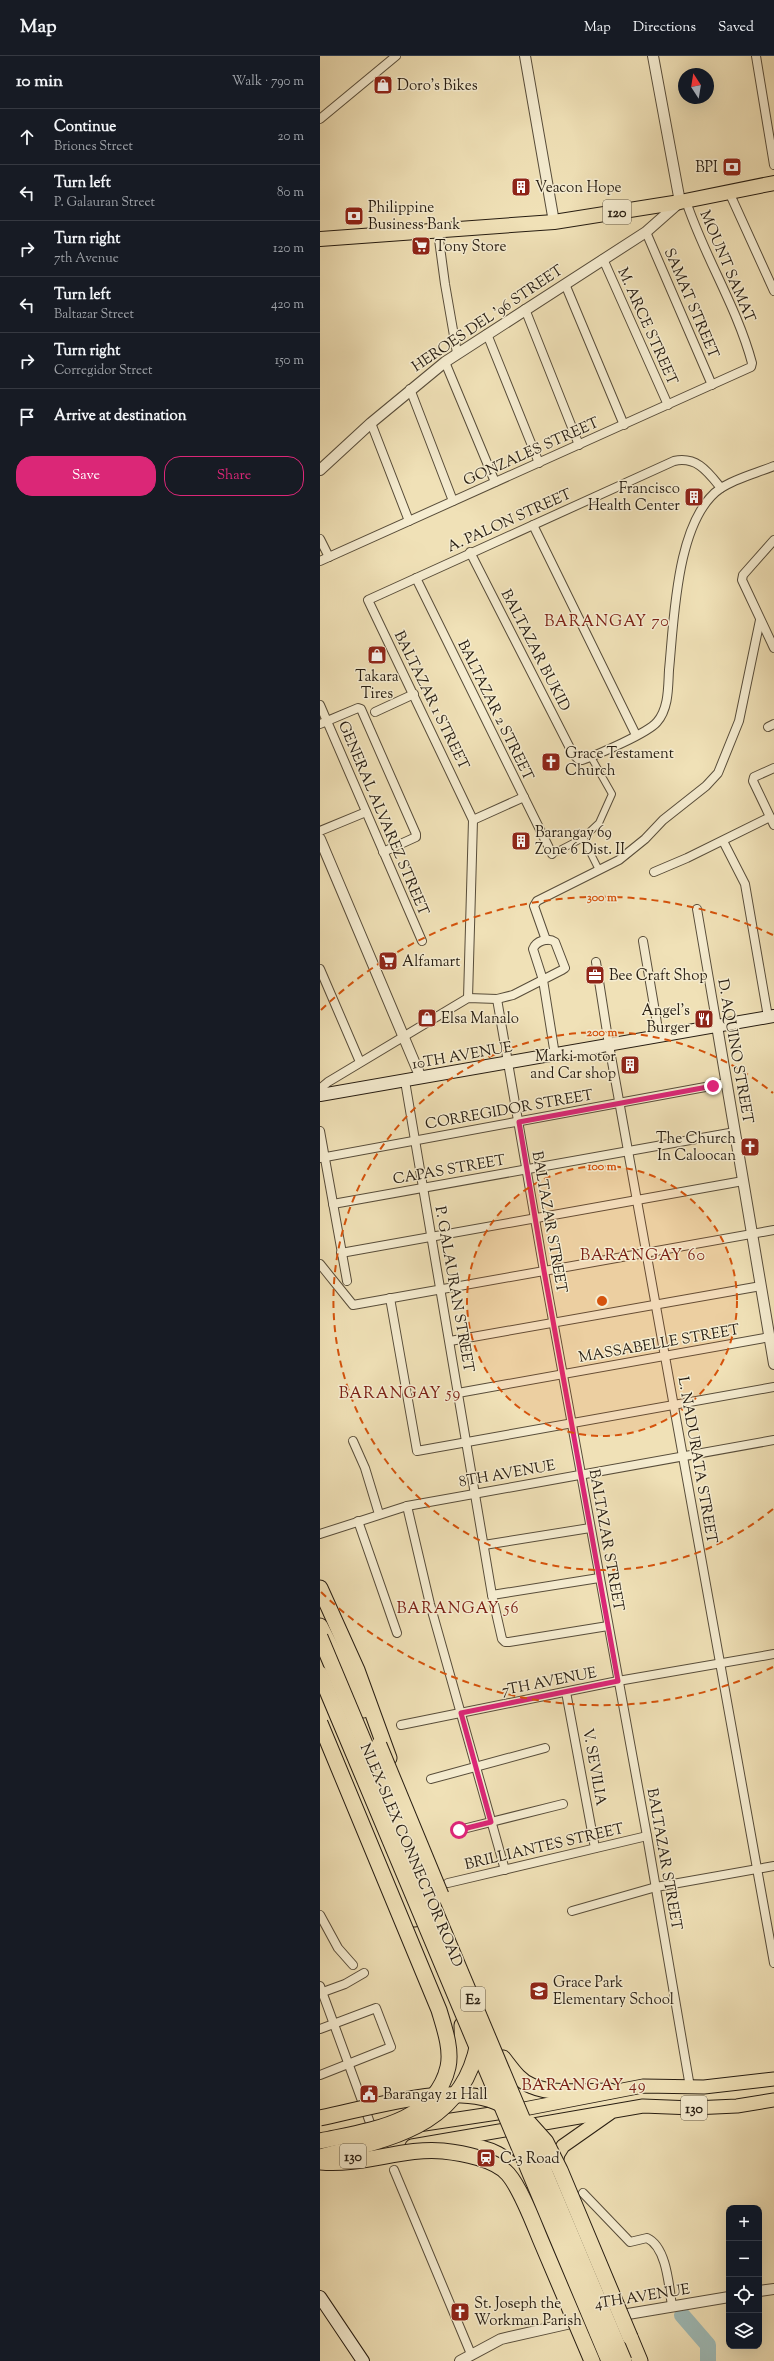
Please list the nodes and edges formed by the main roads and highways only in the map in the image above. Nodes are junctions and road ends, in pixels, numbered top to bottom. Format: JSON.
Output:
{"nodes":[{"id":1,"x":774,"y":183,"type":"edge"},
{"id":2,"x":320,"y":239,"type":"edge"},
{"id":3,"x":771,"y":1017,"type":"edge"},
{"id":4,"x":321,"y":1091,"type":"edge"},
{"id":5,"x":320,"y":1588,"type":"edge"},
{"id":6,"x":320,"y":1626,"type":"edge"},
{"id":7,"x":320,"y":1637,"type":"edge"},
{"id":8,"x":320,"y":1674,"type":"edge"},
{"id":9,"x":320,"y":1702,"type":"edge"},
{"id":10,"x":320,"y":1723,"type":"edge"},
{"id":11,"x":445,"y":1918,"type":"junction"},
{"id":12,"x":419,"y":1928,"type":"junction"},
{"id":13,"x":462,"y":2025,"type":"junction"},
{"id":14,"x":503,"y":2058,"type":"junction"},
{"id":15,"x":774,"y":2079,"type":"edge"},
{"id":16,"x":610,"y":2091,"type":"junction"},
{"id":17,"x":774,"y":2100,"type":"edge"},
{"id":18,"x":565,"y":2101,"type":"junction"},
{"id":19,"x":524,"y":2109,"type":"junction"},
{"id":20,"x":615,"y":2110,"type":"junction"},
{"id":21,"x":499,"y":2113,"type":"junction"},
{"id":22,"x":320,"y":2118,"type":"edge"},
{"id":23,"x":569,"y":2118,"type":"junction"},
{"id":24,"x":531,"y":2125,"type":"junction"},
{"id":25,"x":506,"y":2130,"type":"junction"},
{"id":26,"x":373,"y":2131,"type":"junction"},
{"id":27,"x":320,"y":2140,"type":"edge"},
{"id":28,"x":426,"y":2144,"type":"junction"},
{"id":29,"x":320,"y":2157,"type":"edge"},
{"id":30,"x":320,"y":2162,"type":"edge"},
{"id":31,"x":528,"y":2181,"type":"junction"},
{"id":32,"x":558,"y":2187,"type":"junction"},
{"id":33,"x":320,"y":2297,"type":"edge"},
{"id":34,"x":611,"y":2316,"type":"joint"},
{"id":35,"x":586,"y":2320,"type":"joint"},
{"id":36,"x":362,"y":2361,"type":"edge"},
{"id":37,"x":592,"y":2361,"type":"edge"},
{"id":38,"x":603,"y":2361,"type":"edge"},
{"id":39,"x":609,"y":2361,"type":"edge"},
{"id":40,"x":624,"y":2361,"type":"edge"},
{"id":41,"x":630,"y":2361,"type":"edge"},
{"id":42,"x":640,"y":2361,"type":"edge"}],
"edges":[{"from":1,"to":2,"type":"highway","number":"120"},
{"from":3,"to":4,"type":"main road","name":"10TH AVENUE"},
{"from":5,"to":11,"type":"highway"},
{"from":6,"to":29,"type":"highway","bridge":true},
{"from":7,"to":40,"type":"highway","name":"NLEX-SLEX CONNECTOR ROAD","number":"E2","bridge":true},
{"from":8,"to":39,"type":"highway","name":"NLEX-SLEX CONNECTOR ROAD","number":"E2","bridge":true},
{"from":9,"to":12,"type":"highway"},
{"from":10,"to":27,"type":"highway","bridge":true},
{"from":11,"to":12,"type":"highway"},
{"from":11,"to":14,"type":"highway"},
{"from":12,"to":13,"type":"highway"},
{"from":13,"to":21,"type":"highway"},
{"from":13,"to":26,"type":"highway"},
{"from":14,"to":16,"type":"highway"},
{"from":14,"to":19,"type":"highway"},
{"from":15,"to":16,"type":"main road","number":"130"},
{"from":16,"to":18,"type":"main road","number":"130"},
{"from":17,"to":20,"type":"main road","number":"130"},
{"from":18,"to":19,"type":"main road","number":"130"},
{"from":18,"to":23,"type":"main road"},
{"from":19,"to":21,"type":"main road","number":"130"},
{"from":19,"to":24,"type":"main road"},
{"from":20,"to":23,"type":"main road","number":"130"},
{"from":20,"to":32,"type":"main road"},
{"from":21,"to":25,"type":"main road"},
{"from":21,"to":26,"type":"main road","number":"130"},
{"from":22,"to":42,"type":"highway","bridge":true},
{"from":23,"to":24,"type":"main road","number":"130"},
{"from":24,"to":25,"type":"main road","number":"130"},
{"from":24,"to":32,"type":"main road"},
{"from":25,"to":28,"type":"main road","number":"130"},
{"from":25,"to":31,"type":"main road"},
{"from":26,"to":27,"type":"main road","number":"130"},
{"from":28,"to":30,"type":"main road","number":"130"},
{"from":28,"to":31,"type":"main road"},
{"from":30,"to":37,"type":"highway","bridge":true},
{"from":31,"to":35,"type":"main road"},
{"from":32,"to":34,"type":"main road"},
{"from":33,"to":36,"type":"main road"},
{"from":34,"to":41,"type":"highway"},
{"from":35,"to":38,"type":"highway"}]}
